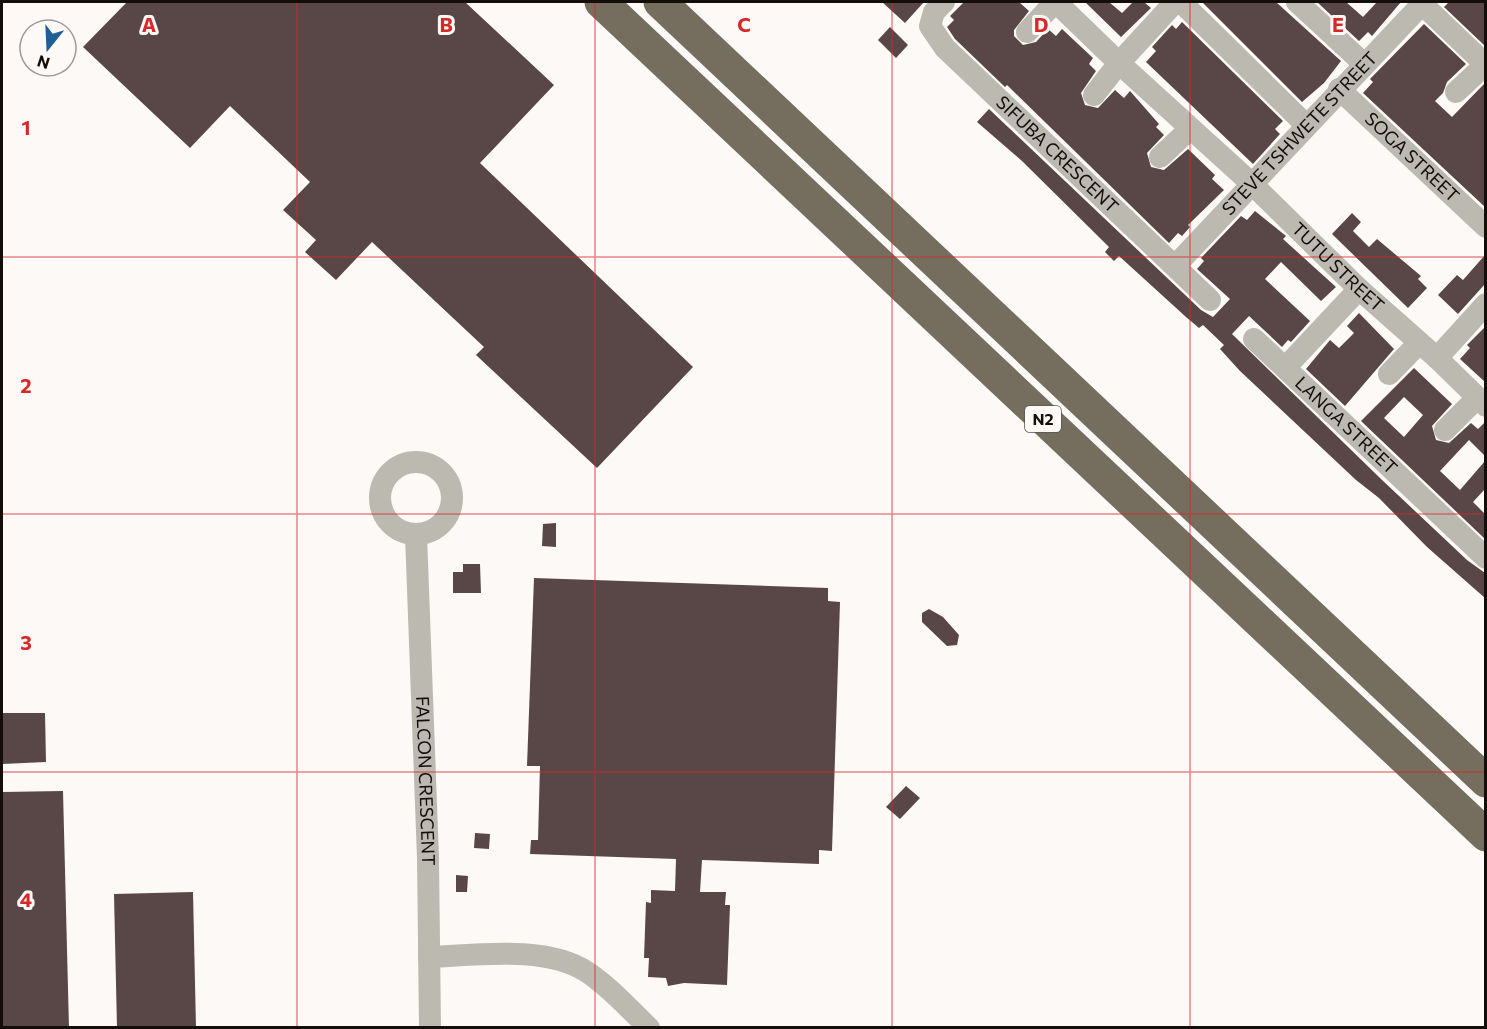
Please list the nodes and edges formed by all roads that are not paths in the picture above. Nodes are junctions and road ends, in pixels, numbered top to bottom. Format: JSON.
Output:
{"nodes":[{"id":1,"x":601,"y":2,"type":"edge"},
{"id":2,"x":660,"y":2,"type":"edge"},
{"id":3,"x":944,"y":2,"type":"edge"},
{"id":4,"x":1056,"y":2,"type":"edge"},
{"id":5,"x":1175,"y":2,"type":"edge"},
{"id":6,"x":1182,"y":2,"type":"edge"},
{"id":7,"x":1298,"y":2,"type":"edge"},
{"id":8,"x":1422,"y":2,"type":"edge"},
{"id":9,"x":1027,"y":32,"type":"dead end"},
{"id":10,"x":1119,"y":63,"type":"junction"},
{"id":11,"x":1363,"y":63,"type":"junction"},
{"id":12,"x":1485,"y":65,"type":"edge"},
{"id":13,"x":1339,"y":89,"type":"junction"},
{"id":14,"x":1456,"y":92,"type":"dead end"},
{"id":15,"x":1094,"y":96,"type":"dead end"},
{"id":16,"x":1306,"y":125,"type":"junction"},
{"id":17,"x":1190,"y":129,"type":"junction"},
{"id":18,"x":1160,"y":157,"type":"dead end"},
{"id":19,"x":1251,"y":183,"type":"junction"},
{"id":20,"x":1485,"y":227,"type":"edge"},
{"id":21,"x":1175,"y":266,"type":"junction"},
{"id":22,"x":1359,"y":289,"type":"junction"},
{"id":23,"x":1210,"y":300,"type":"dead end"},
{"id":24,"x":1485,"y":304,"type":"edge"},
{"id":25,"x":1254,"y":339,"type":"dead end"},
{"id":26,"x":1418,"y":344,"type":"junction"},
{"id":27,"x":1437,"y":358,"type":"junction"},
{"id":28,"x":1285,"y":368,"type":"junction"},
{"id":29,"x":1389,"y":374,"type":"dead end"},
{"id":30,"x":1481,"y":402,"type":"edge"},
{"id":31,"x":1445,"y":430,"type":"dead end"},
{"id":32,"x":416,"y":535,"type":"dead end"},
{"id":33,"x":1485,"y":558,"type":"edge"},
{"id":34,"x":1485,"y":781,"type":"edge"},
{"id":35,"x":1485,"y":835,"type":"edge"},
{"id":36,"x":429,"y":957,"type":"junction"},
{"id":37,"x":430,"y":1028,"type":"edge"},
{"id":38,"x":649,"y":1028,"type":"edge"}],
"edges":[{"from":1,"to":35,"type":"highway","number":"N2"},
{"from":2,"to":34,"type":"highway","number":"N2"},
{"from":3,"to":21,"type":"street","name":"SIFUBA CRESCENT"},
{"from":4,"to":9,"type":"street","name":"TUTU STREET"},
{"from":4,"to":10,"type":"street","name":"TUTU STREET"},
{"from":5,"to":10,"type":"street"},
{"from":6,"to":16,"type":"street"},
{"from":7,"to":11,"type":"street"},
{"from":8,"to":11,"type":"street","name":"STEVE TSHWETE STREET"},
{"from":8,"to":12,"type":"street"},
{"from":10,"to":15,"type":"street"},
{"from":10,"to":17,"type":"street","name":"TUTU STREET"},
{"from":11,"to":13,"type":"street","name":"STEVE TSHWETE STREET"},
{"from":12,"to":14,"type":"street"},
{"from":13,"to":16,"type":"street","name":"STEVE TSHWETE STREET"},
{"from":13,"to":20,"type":"street","name":"SOGA STREET"},
{"from":16,"to":19,"type":"street","name":"STEVE TSHWETE STREET"},
{"from":17,"to":18,"type":"street"},
{"from":17,"to":19,"type":"street","name":"TUTU STREET"},
{"from":19,"to":21,"type":"street","name":"STEVE TSHWETE STREET"},
{"from":19,"to":22,"type":"street","name":"TUTU STREET"},
{"from":21,"to":23,"type":"street","name":"SIFUBA CRESCENT"},
{"from":22,"to":26,"type":"street","name":"TUTU STREET"},
{"from":22,"to":28,"type":"street","name":"LANGA STREET"},
{"from":24,"to":27,"type":"street"},
{"from":25,"to":28,"type":"street"},
{"from":26,"to":27,"type":"street","name":"TUTU STREET"},
{"from":26,"to":29,"type":"street"},
{"from":27,"to":30,"type":"street","name":"TUTU STREET"},
{"from":28,"to":33,"type":"street","name":"LANGA STREET"},
{"from":30,"to":31,"type":"street"},
{"from":32,"to":36,"type":"street","name":"FALCON CRESCENT"},
{"from":36,"to":37,"type":"street","name":"FALCON CRESCENT"},
{"from":36,"to":38,"type":"street"}]}
